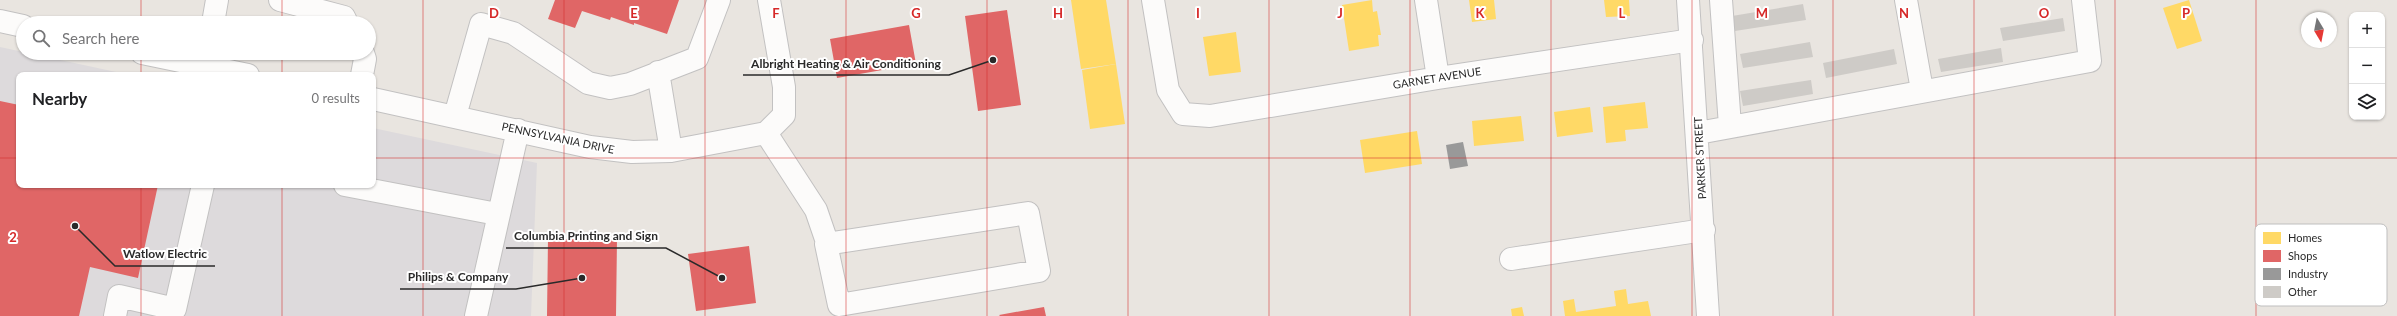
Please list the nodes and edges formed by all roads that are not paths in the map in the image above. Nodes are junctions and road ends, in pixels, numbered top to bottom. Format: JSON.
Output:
{"nodes":[{"id":1,"x":217,"y":0,"type":"edge"},
{"id":2,"x":280,"y":0,"type":"edge"},
{"id":3,"x":718,"y":0,"type":"edge"},
{"id":4,"x":769,"y":0,"type":"edge"},
{"id":5,"x":1153,"y":0,"type":"edge"},
{"id":6,"x":1426,"y":0,"type":"edge"},
{"id":7,"x":1688,"y":0,"type":"edge"},
{"id":8,"x":1721,"y":0,"type":"edge"},
{"id":9,"x":1906,"y":0,"type":"edge"},
{"id":10,"x":2083,"y":0,"type":"edge"},
{"id":11,"x":214,"y":16,"type":"edge"},
{"id":12,"x":340,"y":16,"type":"edge"},
{"id":13,"x":0,"y":20,"type":"edge"},
{"id":14,"x":16,"y":24,"type":"edge"},
{"id":15,"x":1692,"y":40,"type":"junction"},
{"id":16,"x":206,"y":60,"type":"edge"},
{"id":17,"x":365,"y":60,"type":"edge"},
{"id":18,"x":230,"y":72,"type":"edge"},
{"id":19,"x":363,"y":72,"type":"edge"},
{"id":20,"x":658,"y":72,"type":"junction"},
{"id":21,"x":1438,"y":78,"type":"junction"},
{"id":22,"x":1922,"y":90,"type":"junction"},
{"id":23,"x":376,"y":101,"type":"edge"},
{"id":24,"x":455,"y":116,"type":"junction"},
{"id":25,"x":1730,"y":126,"type":"junction"},
{"id":26,"x":518,"y":130,"type":"junction"},
{"id":27,"x":1698,"y":132,"type":"junction"},
{"id":28,"x":766,"y":133,"type":"junction"},
{"id":29,"x":672,"y":151,"type":"junction"},
{"id":30,"x":202,"y":188,"type":"edge"},
{"id":31,"x":361,"y":188,"type":"edge"},
{"id":32,"x":498,"y":214,"type":"junction"},
{"id":33,"x":1704,"y":230,"type":"junction"},
{"id":34,"x":826,"y":244,"type":"junction"},
{"id":35,"x":1511,"y":259,"type":"dead end"},
{"id":36,"x":115,"y":316,"type":"edge"},
{"id":37,"x":476,"y":316,"type":"edge"},
{"id":38,"x":1708,"y":316,"type":"edge"}],
"edges":[{"from":1,"to":11,"type":"street"},
{"from":2,"to":12,"type":"street"},
{"from":3,"to":20,"type":"street"},
{"from":4,"to":28,"type":"street"},
{"from":5,"to":21,"type":"street","name":"GARNET AVENUE"},
{"from":6,"to":21,"type":"street"},
{"from":7,"to":15,"type":"street","name":"PARKER STREET"},
{"from":8,"to":25,"type":"street"},
{"from":9,"to":22,"type":"street"},
{"from":10,"to":22,"type":"street"},
{"from":13,"to":14,"type":"street"},
{"from":15,"to":21,"type":"street","name":"GARNET AVENUE"},
{"from":15,"to":27,"type":"street","name":"PARKER STREET"},
{"from":16,"to":18,"type":"street"},
{"from":17,"to":19,"type":"street"},
{"from":20,"to":24,"type":"street"},
{"from":20,"to":29,"type":"street"},
{"from":22,"to":25,"type":"street"},
{"from":23,"to":24,"type":"street","name":"PENNSYLVANIA DRIVE"},
{"from":24,"to":26,"type":"street","name":"PENNSYLVANIA DRIVE"},
{"from":25,"to":27,"type":"street"},
{"from":26,"to":29,"type":"street","name":"PENNSYLVANIA DRIVE"},
{"from":26,"to":32,"type":"street"},
{"from":27,"to":33,"type":"street","name":"PARKER STREET"},
{"from":28,"to":29,"type":"street","name":"PENNSYLVANIA DRIVE"},
{"from":28,"to":34,"type":"street"},
{"from":30,"to":36,"type":"street"},
{"from":31,"to":32,"type":"street"},
{"from":32,"to":37,"type":"street"},
{"from":33,"to":35,"type":"street"},
{"from":33,"to":38,"type":"street","name":"PARKER STREET"},
{"from":34,"to":34,"type":"street"}]}
